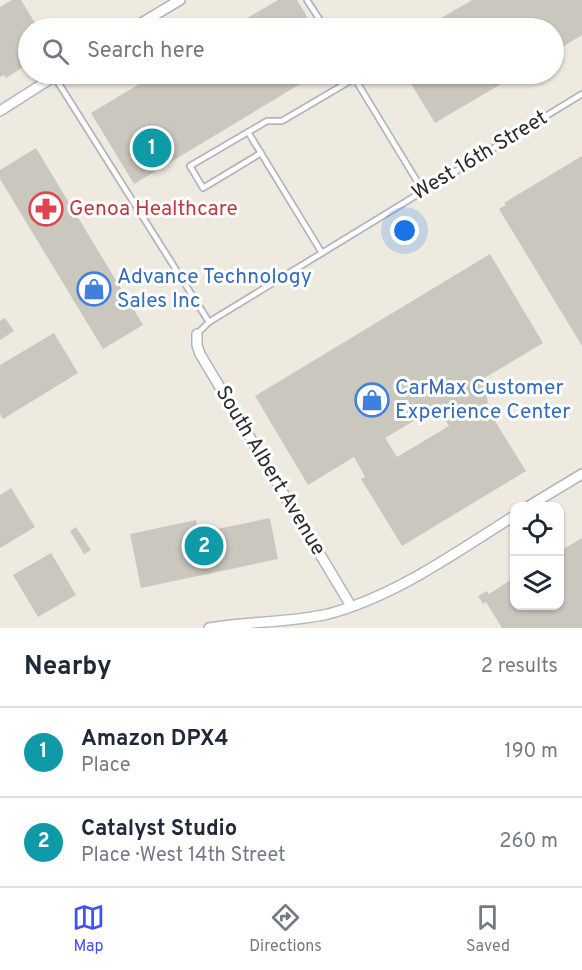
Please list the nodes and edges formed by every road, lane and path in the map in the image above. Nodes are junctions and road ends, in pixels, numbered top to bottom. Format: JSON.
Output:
{"nodes":[{"id":1,"x":180,"y":0,"type":"edge"},
{"id":2,"x":307,"y":0,"type":"edge"},
{"id":3,"x":149,"y":18,"type":"edge"},
{"id":4,"x":319,"y":18,"type":"edge"},
{"id":5,"x":42,"y":84,"type":"edge"},
{"id":6,"x":61,"y":84,"type":"edge"},
{"id":7,"x":341,"y":84,"type":"edge"},
{"id":8,"x":359,"y":84,"type":"edge"},
{"id":9,"x":582,"y":94,"type":"edge"},
{"id":10,"x":0,"y":111,"type":"edge"},
{"id":11,"x":248,"y":132,"type":"junction"},
{"id":12,"x":261,"y":153,"type":"junction"},
{"id":13,"x":423,"y":191,"type":"junction"},
{"id":14,"x":322,"y":253,"type":"junction"},
{"id":15,"x":209,"y":322,"type":"junction"},
{"id":16,"x":197,"y":334,"type":"joint"},
{"id":17,"x":582,"y":474,"type":"edge"},
{"id":18,"x":538,"y":502,"type":"edge"},
{"id":19,"x":510,"y":518,"type":"edge"},
{"id":20,"x":351,"y":606,"type":"junction"},
{"id":21,"x":209,"y":628,"type":"edge"}],
"edges":[{"from":1,"to":3,"type":"street"},
{"from":2,"to":4,"type":"lane"},
{"from":5,"to":10,"type":"street"},
{"from":6,"to":15,"type":"lane"},
{"from":7,"to":11,"type":"lane"},
{"from":8,"to":13,"type":"lane"},
{"from":9,"to":13,"type":"lane","name":"West 16th Street"},
{"from":11,"to":12,"type":"lane"},
{"from":11,"to":12,"type":"lane"},
{"from":12,"to":14,"type":"lane"},
{"from":13,"to":14,"type":"lane","name":"West 16th Street"},
{"from":14,"to":15,"type":"lane","name":"West 16th Street"},
{"from":15,"to":16,"type":"lane","name":"West 16th Street"},
{"from":16,"to":20,"type":"street","name":"South Albert Avenue"},
{"from":17,"to":18,"type":"street"},
{"from":19,"to":20,"type":"street"},
{"from":20,"to":21,"type":"street"}]}
